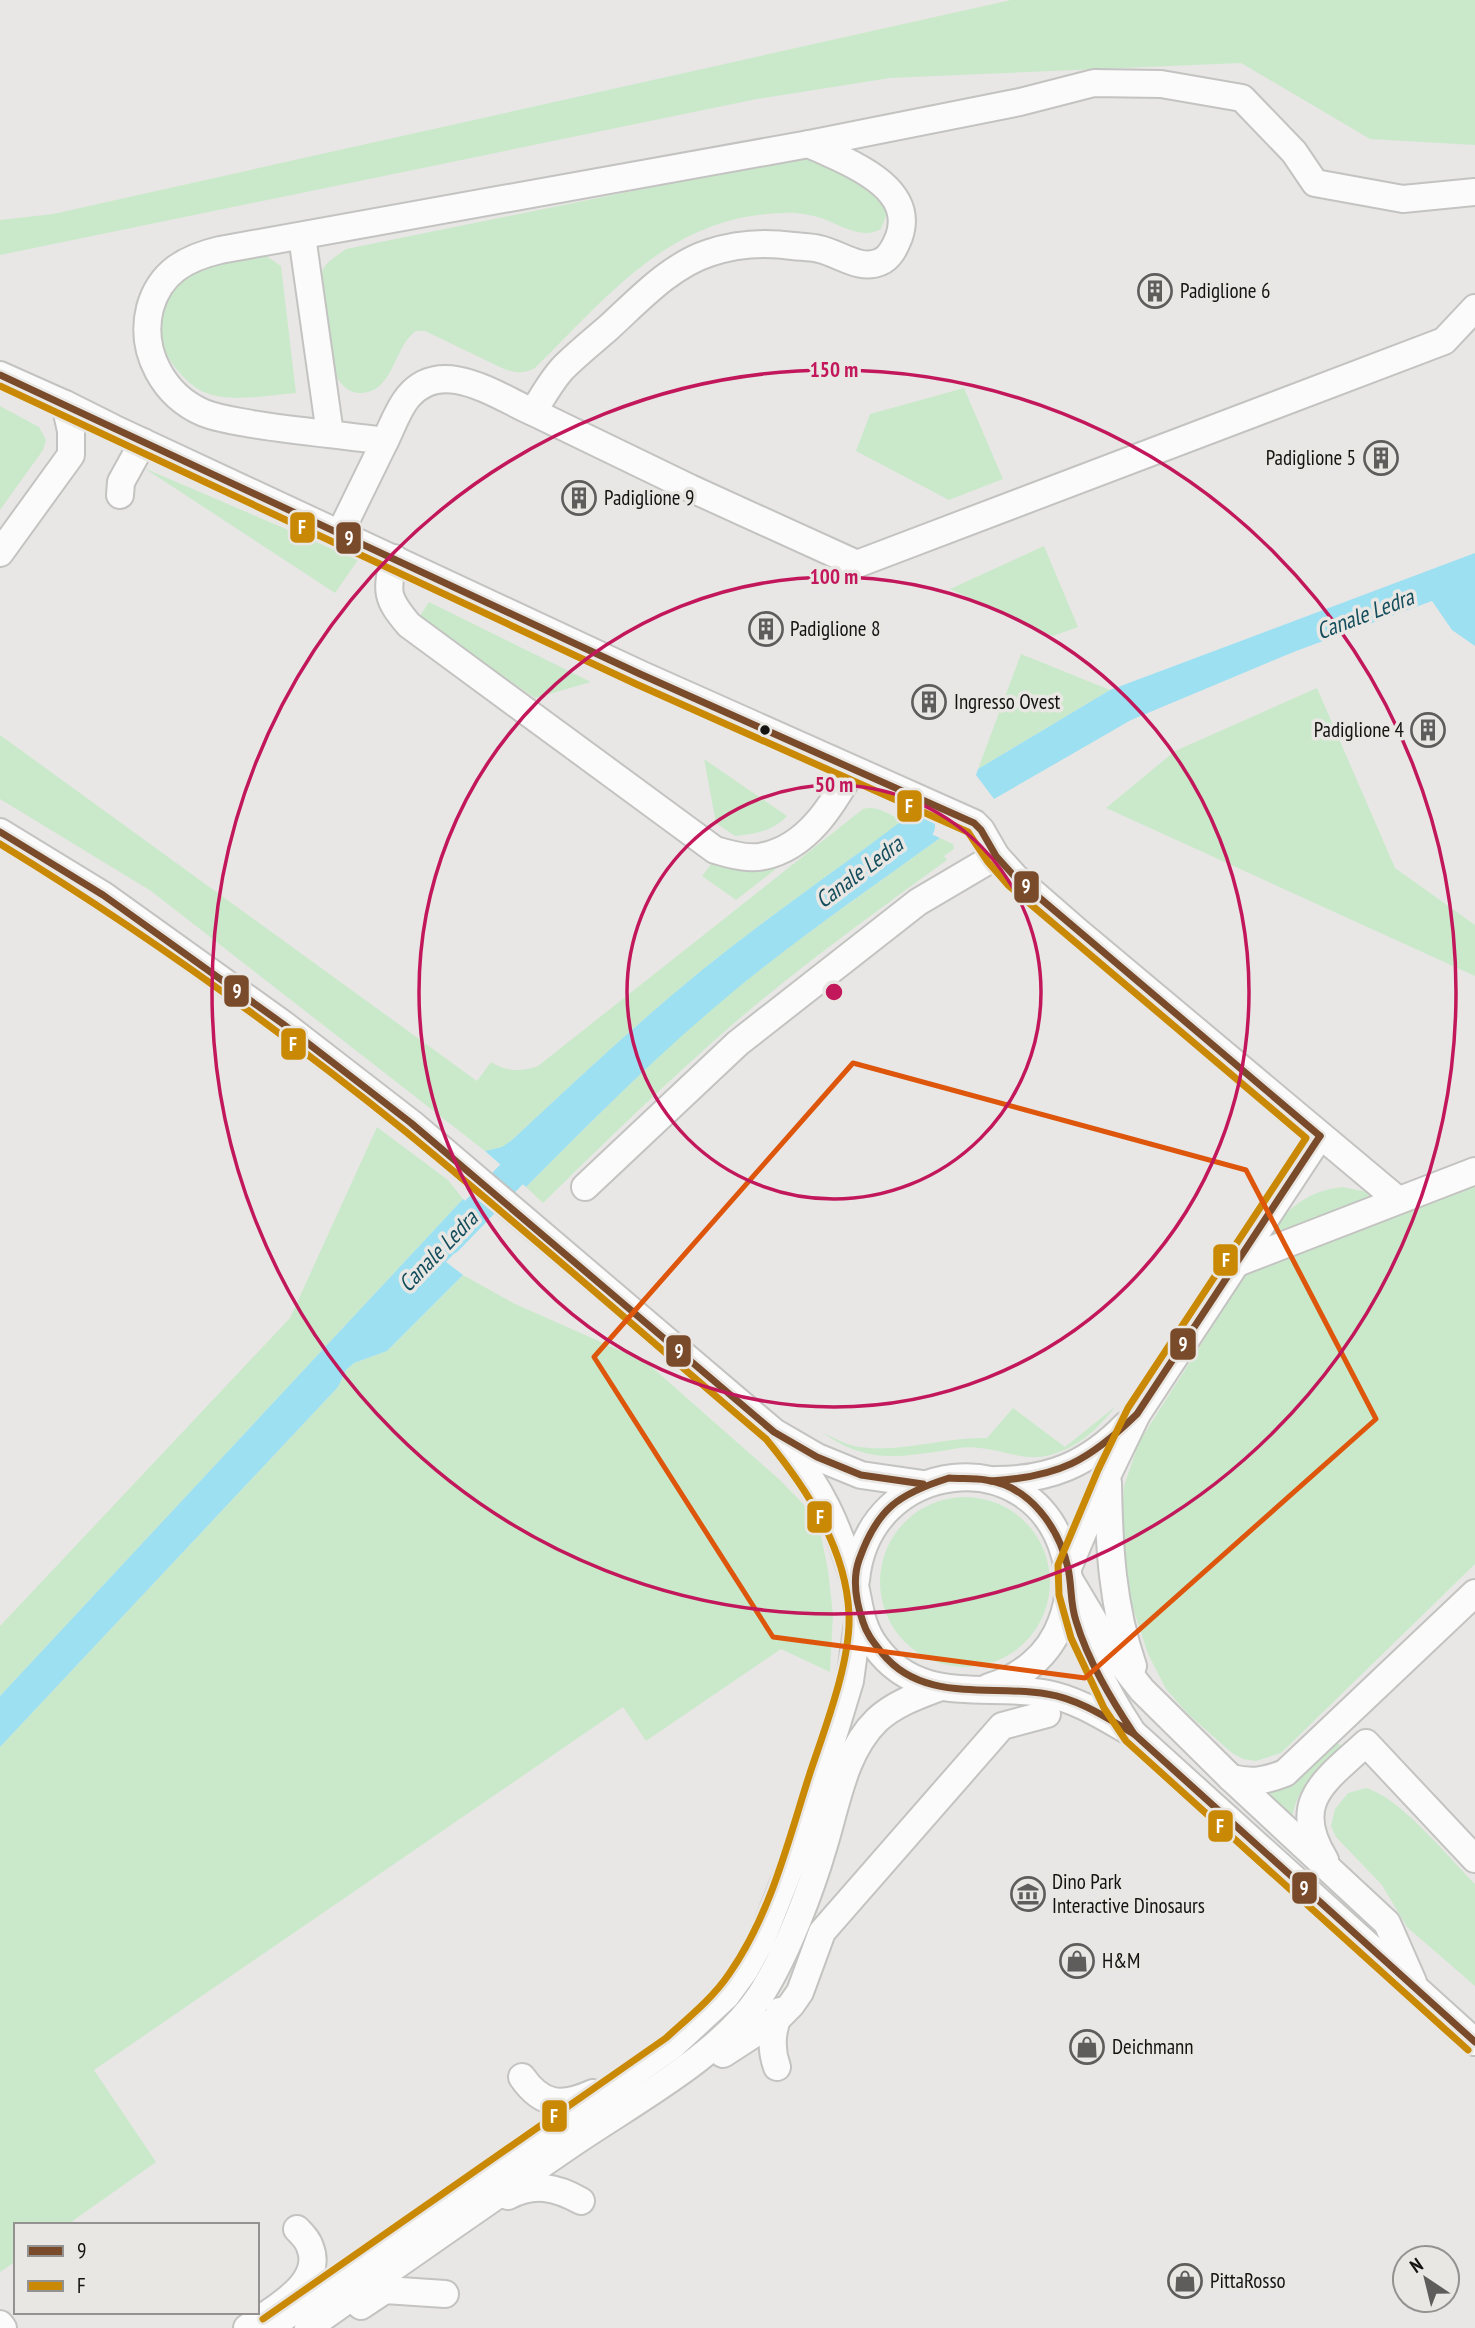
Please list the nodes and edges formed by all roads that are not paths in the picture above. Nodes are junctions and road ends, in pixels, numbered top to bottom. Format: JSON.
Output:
{"nodes":[{"id":1,"x":809,"y":144,"type":"junction"},
{"id":2,"x":1475,"y":192,"type":"edge"},
{"id":3,"x":302,"y":236,"type":"junction"},
{"id":4,"x":1475,"y":308,"type":"edge"},
{"id":5,"x":0,"y":375,"type":"edge"},
{"id":6,"x":65,"y":404,"type":"junction"},
{"id":7,"x":533,"y":412,"type":"junction"},
{"id":8,"x":330,"y":434,"type":"junction"},
{"id":9,"x":385,"y":440,"type":"junction"},
{"id":10,"x":143,"y":442,"type":"junction"},
{"id":11,"x":120,"y":495,"type":"dead end"},
{"id":12,"x":340,"y":533,"type":"junction"},
{"id":13,"x":0,"y":553,"type":"edge"},
{"id":14,"x":394,"y":558,"type":"junction"},
{"id":15,"x":852,"y":770,"type":"junction"},
{"id":16,"x":0,"y":832,"type":"edge"},
{"id":17,"x":996,"y":856,"type":"junction"},
{"id":18,"x":1320,"y":1136,"type":"junction"},
{"id":19,"x":1475,"y":1171,"type":"edge"},
{"id":20,"x":585,"y":1186,"type":"dead end"},
{"id":21,"x":1398,"y":1200,"type":"junction"},
{"id":22,"x":1237,"y":1262,"type":"junction"},
{"id":23,"x":1138,"y":1414,"type":"junction"},
{"id":24,"x":774,"y":1432,"type":"junction"},
{"id":25,"x":1108,"y":1474,"type":"junction"},
{"id":26,"x":991,"y":1480,"type":"junction"},
{"id":27,"x":923,"y":1484,"type":"junction"},
{"id":28,"x":1069,"y":1580,"type":"junction"},
{"id":29,"x":855,"y":1585,"type":"junction"},
{"id":30,"x":1475,"y":1593,"type":"edge"},
{"id":31,"x":859,"y":1614,"type":"junction"},
{"id":32,"x":938,"y":1688,"type":"junction"},
{"id":33,"x":970,"y":1690,"type":"junction"},
{"id":34,"x":1142,"y":1690,"type":"junction"},
{"id":35,"x":1047,"y":1714,"type":"dead end"},
{"id":36,"x":1342,"y":1720,"type":"junction"},
{"id":37,"x":1134,"y":1734,"type":"junction"},
{"id":38,"x":1366,"y":1743,"type":"junction"},
{"id":39,"x":1231,"y":1778,"type":"junction"},
{"id":40,"x":1475,"y":1858,"type":"edge"},
{"id":41,"x":1336,"y":1876,"type":"junction"},
{"id":42,"x":822,"y":1932,"type":"junction"},
{"id":43,"x":786,"y":1943,"type":"junction"},
{"id":44,"x":1418,"y":1993,"type":"junction"},
{"id":45,"x":777,"y":2019,"type":"junction"},
{"id":46,"x":1475,"y":2042,"type":"edge"},
{"id":47,"x":673,"y":2046,"type":"junction"},
{"id":48,"x":777,"y":2067,"type":"dead end"},
{"id":49,"x":522,"y":2077,"type":"dead end"},
{"id":50,"x":609,"y":2119,"type":"junction"},
{"id":51,"x":581,"y":2201,"type":"dead end"},
{"id":52,"x":297,"y":2229,"type":"dead end"},
{"id":53,"x":437,"y":2235,"type":"junction"},
{"id":54,"x":444,"y":2294,"type":"dead end"},
{"id":55,"x":339,"y":2305,"type":"junction"},
{"id":56,"x":247,"y":2328,"type":"edge"},
{"id":57,"x":269,"y":2328,"type":"edge"},
{"id":58,"x":308,"y":2328,"type":"edge"}],
"edges":[{"from":1,"to":2,"type":"street"},
{"from":1,"to":3,"type":"street"},
{"from":1,"to":7,"type":"street"},
{"from":3,"to":8,"type":"street"},
{"from":3,"to":8,"type":"street"},
{"from":4,"to":7,"type":"street"},
{"from":5,"to":6,"type":"street"},
{"from":6,"to":10,"type":"street"},
{"from":6,"to":13,"type":"street"},
{"from":7,"to":9,"type":"street"},
{"from":8,"to":9,"type":"street"},
{"from":9,"to":12,"type":"street"},
{"from":10,"to":11,"type":"street"},
{"from":10,"to":12,"type":"street"},
{"from":12,"to":14,"type":"street"},
{"from":14,"to":15,"type":"street"},
{"from":14,"to":15,"type":"street"},
{"from":15,"to":17,"type":"street"},
{"from":16,"to":24,"type":"street"},
{"from":17,"to":18,"type":"street"},
{"from":17,"to":20,"type":"street"},
{"from":18,"to":21,"type":"street"},
{"from":18,"to":22,"type":"street"},
{"from":19,"to":21,"type":"street"},
{"from":21,"to":22,"type":"street"},
{"from":22,"to":23,"type":"street"},
{"from":23,"to":25,"type":"street"},
{"from":23,"to":26,"type":"street"},
{"from":24,"to":27,"type":"street"},
{"from":24,"to":29,"type":"street"},
{"from":25,"to":28,"type":"street"},
{"from":25,"to":34,"type":"street"},
{"from":26,"to":27,"type":"street"},
{"from":26,"to":28,"type":"street"},
{"from":27,"to":29,"type":"street"},
{"from":28,"to":33,"type":"street"},
{"from":28,"to":34,"type":"street"},
{"from":28,"to":37,"type":"street"},
{"from":29,"to":31,"type":"street"},
{"from":30,"to":36,"type":"street"},
{"from":31,"to":32,"type":"street"},
{"from":31,"to":47,"type":"street"},
{"from":32,"to":33,"type":"street"},
{"from":32,"to":43,"type":"street"},
{"from":33,"to":37,"type":"street"},
{"from":34,"to":39,"type":"street"},
{"from":35,"to":42,"type":"street"},
{"from":36,"to":38,"type":"street"},
{"from":36,"to":39,"type":"street"},
{"from":37,"to":44,"type":"street"},
{"from":38,"to":40,"type":"street"},
{"from":38,"to":41,"type":"street"},
{"from":39,"to":41,"type":"street"},
{"from":41,"to":44,"type":"street"},
{"from":42,"to":43,"type":"street"},
{"from":42,"to":45,"type":"street"},
{"from":43,"to":45,"type":"street"},
{"from":43,"to":50,"type":"street"},
{"from":44,"to":46,"type":"street"},
{"from":45,"to":48,"type":"street"},
{"from":45,"to":50,"type":"street"},
{"from":47,"to":49,"type":"street"},
{"from":47,"to":57,"type":"street"},
{"from":50,"to":53,"type":"street"},
{"from":51,"to":53,"type":"street"},
{"from":52,"to":56,"type":"street"},
{"from":53,"to":55,"type":"street"},
{"from":54,"to":55,"type":"street"},
{"from":55,"to":58,"type":"street"}]}
